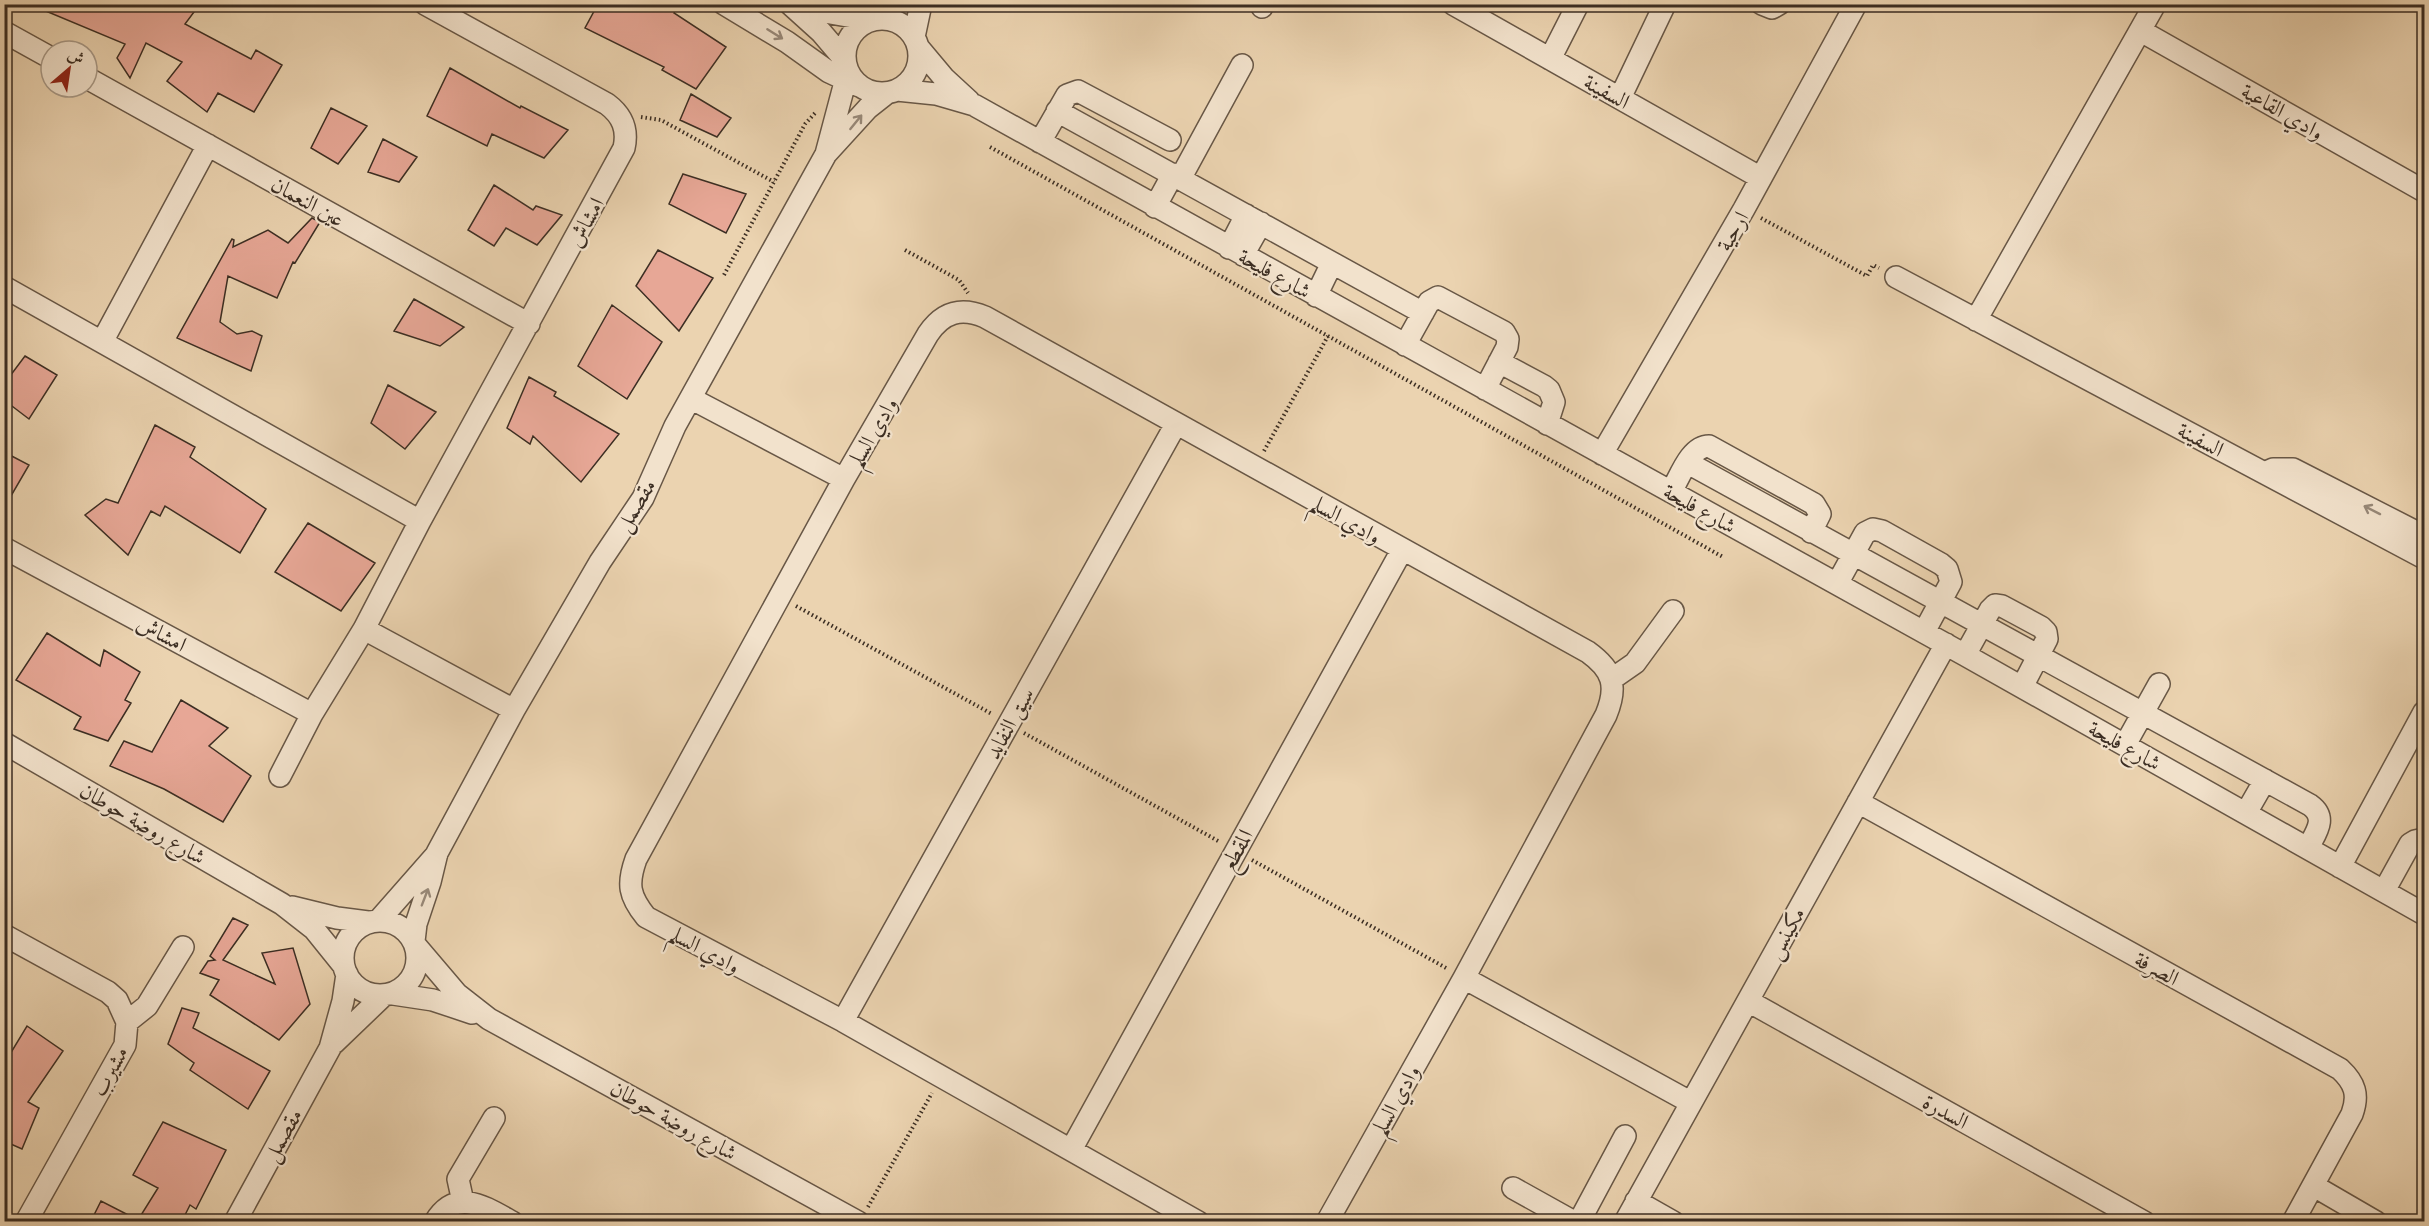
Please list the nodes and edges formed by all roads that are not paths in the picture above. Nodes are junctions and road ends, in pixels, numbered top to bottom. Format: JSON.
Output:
{"nodes":[{"id":1,"x":425,"y":4,"type":"edge"},
{"id":2,"x":724,"y":4,"type":"edge"},
{"id":3,"x":896,"y":4,"type":"edge"},
{"id":4,"x":921,"y":4,"type":"edge"},
{"id":5,"x":1453,"y":4,"type":"edge"},
{"id":6,"x":1578,"y":4,"type":"edge"},
{"id":7,"x":1665,"y":4,"type":"edge"},
{"id":8,"x":1762,"y":4,"type":"edge"},
{"id":9,"x":1779,"y":4,"type":"edge"},
{"id":10,"x":2155,"y":4,"type":"edge"},
{"id":11,"x":1854,"y":5,"type":"edge"},
{"id":12,"x":793,"y":6,"type":"edge"},
{"id":13,"x":874,"y":20,"type":"junction"},
{"id":14,"x":2141,"y":31,"type":"junction"},
{"id":15,"x":4,"y":32,"type":"edge"},
{"id":16,"x":916,"y":42,"type":"junction"},
{"id":17,"x":39,"y":51,"type":"edge"},
{"id":18,"x":1550,"y":59,"type":"junction"},
{"id":19,"x":1242,"y":65,"type":"dead end"},
{"id":20,"x":849,"y":75,"type":"junction"},
{"id":21,"x":99,"y":85,"type":"edge"},
{"id":22,"x":892,"y":92,"type":"junction"},
{"id":23,"x":1620,"y":98,"type":"junction"},
{"id":24,"x":974,"y":105,"type":"junction"},
{"id":25,"x":1058,"y":111,"type":"junction"},
{"id":26,"x":1170,"y":140,"type":"dead end"},
{"id":27,"x":1040,"y":142,"type":"junction"},
{"id":28,"x":208,"y":145,"type":"junction"},
{"id":29,"x":826,"y":154,"type":"junction"},
{"id":30,"x":1177,"y":176,"type":"junction"},
{"id":31,"x":1761,"y":178,"type":"junction"},
{"id":32,"x":2424,"y":191,"type":"edge"},
{"id":33,"x":1155,"y":207,"type":"junction"},
{"id":34,"x":1253,"y":219,"type":"junction"},
{"id":35,"x":1236,"y":251,"type":"junction"},
{"id":36,"x":1332,"y":263,"type":"junction"},
{"id":37,"x":1896,"y":277,"type":"road end"},
{"id":38,"x":4,"y":287,"type":"edge"},
{"id":39,"x":1316,"y":296,"type":"junction"},
{"id":40,"x":1423,"y":313,"type":"junction"},
{"id":41,"x":1977,"y":320,"type":"junction"},
{"id":42,"x":529,"y":324,"type":"junction"},
{"id":43,"x":102,"y":342,"type":"junction"},
{"id":44,"x":1405,"y":345,"type":"junction"},
{"id":45,"x":1499,"y":362,"type":"junction"},
{"id":46,"x":1485,"y":389,"type":"junction"},
{"id":47,"x":693,"y":399,"type":"junction"},
{"id":48,"x":1176,"y":424,"type":"junction"},
{"id":49,"x":1547,"y":424,"type":"junction"},
{"id":50,"x":1602,"y":453,"type":"junction"},
{"id":51,"x":2264,"y":473,"type":"junction"},
{"id":52,"x":844,"y":479,"type":"junction"},
{"id":53,"x":1671,"y":492,"type":"junction"},
{"id":54,"x":420,"y":521,"type":"junction"},
{"id":55,"x":2424,"y":536,"type":"edge"},
{"id":56,"x":1402,"y":550,"type":"junction"},
{"id":57,"x":1853,"y":555,"type":"junction"},
{"id":58,"x":7,"y":556,"type":"edge"},
{"id":59,"x":2424,"y":558,"type":"edge"},
{"id":60,"x":1838,"y":584,"type":"junction"},
{"id":61,"x":1940,"y":603,"type":"junction"},
{"id":62,"x":1672,"y":611,"type":"dead end"},
{"id":63,"x":1981,"y":626,"type":"junction"},
{"id":64,"x":364,"y":629,"type":"junction"},
{"id":65,"x":1924,"y":632,"type":"junction"},
{"id":66,"x":1946,"y":644,"type":"junction"},
{"id":67,"x":1965,"y":655,"type":"junction"},
{"id":68,"x":2038,"y":657,"type":"junction"},
{"id":69,"x":1612,"y":679,"type":"junction"},
{"id":70,"x":2159,"y":684,"type":"dead end"},
{"id":71,"x":2022,"y":687,"type":"junction"},
{"id":72,"x":514,"y":710,"type":"junction"},
{"id":73,"x":2424,"y":712,"type":"edge"},
{"id":74,"x":2142,"y":713,"type":"junction"},
{"id":75,"x":312,"y":714,"type":"junction"},
{"id":76,"x":4,"y":742,"type":"edge"},
{"id":77,"x":2125,"y":745,"type":"junction"},
{"id":78,"x":280,"y":776,"type":"dead end"},
{"id":79,"x":2265,"y":780,"type":"junction"},
{"id":80,"x":1858,"y":802,"type":"junction"},
{"id":81,"x":2246,"y":813,"type":"junction"},
{"id":82,"x":2424,"y":839,"type":"edge"},
{"id":83,"x":2308,"y":848,"type":"junction"},
{"id":84,"x":437,"y":853,"type":"junction"},
{"id":85,"x":2340,"y":867,"type":"junction"},
{"id":86,"x":2384,"y":891,"type":"junction"},
{"id":87,"x":282,"y":904,"type":"junction"},
{"id":88,"x":2424,"y":914,"type":"edge"},
{"id":89,"x":374,"y":921,"type":"junction"},
{"id":90,"x":4,"y":935,"type":"edge"},
{"id":91,"x":415,"y":944,"type":"junction"},
{"id":92,"x":183,"y":947,"type":"dead end"},
{"id":93,"x":345,"y":970,"type":"junction"},
{"id":94,"x":1464,"y":978,"type":"junction"},
{"id":95,"x":388,"y":994,"type":"junction"},
{"id":96,"x":1748,"y":1001,"type":"junction"},
{"id":97,"x":489,"y":1019,"type":"junction"},
{"id":98,"x":127,"y":1022,"type":"junction"},
{"id":99,"x":843,"y":1022,"type":"junction"},
{"id":100,"x":330,"y":1048,"type":"junction"},
{"id":101,"x":1690,"y":1102,"type":"junction"},
{"id":102,"x":494,"y":1118,"type":"dead end"},
{"id":103,"x":1624,"y":1136,"type":"dead end"},
{"id":104,"x":1071,"y":1150,"type":"junction"},
{"id":105,"x":2313,"y":1186,"type":"junction"},
{"id":106,"x":1514,"y":1188,"type":"dead end"},
{"id":107,"x":1636,"y":1201,"type":"junction"},
{"id":108,"x":463,"y":1202,"type":"junction"},
{"id":109,"x":862,"y":1216,"type":"edge"},
{"id":110,"x":242,"y":1219,"type":"edge"},
{"id":111,"x":26,"y":1221,"type":"edge"},
{"id":112,"x":435,"y":1221,"type":"edge"},
{"id":113,"x":512,"y":1221,"type":"edge"},
{"id":114,"x":1198,"y":1221,"type":"edge"},
{"id":115,"x":1327,"y":1221,"type":"edge"},
{"id":116,"x":1574,"y":1221,"type":"edge"},
{"id":117,"x":1579,"y":1221,"type":"edge"},
{"id":118,"x":1625,"y":1221,"type":"edge"},
{"id":119,"x":1673,"y":1221,"type":"edge"},
{"id":120,"x":2144,"y":1221,"type":"edge"},
{"id":121,"x":2293,"y":1221,"type":"edge"},
{"id":122,"x":2376,"y":1221,"type":"edge"}],
"edges":[{"from":1,"to":42,"type":"street","name":"امشاش"},
{"from":2,"to":20,"type":"street","one_way":true},
{"from":3,"to":13,"type":"street"},
{"from":4,"to":16,"type":"street"},
{"from":5,"to":18,"type":"street","name":"السفينة"},
{"from":6,"to":18,"type":"street"},
{"from":7,"to":23,"type":"street"},
{"from":8,"to":9,"type":"street"},
{"from":10,"to":14,"type":"street"},
{"from":11,"to":31,"type":"street","name":"ارحية"},
{"from":12,"to":13,"type":"street"},
{"from":12,"to":20,"type":"street"},
{"from":13,"to":16,"type":"street"},
{"from":13,"to":20,"type":"street"},
{"from":14,"to":32,"type":"street","name":"وادي القاعية"},
{"from":14,"to":41,"type":"street"},
{"from":15,"to":17,"type":"street"},
{"from":16,"to":22,"type":"street"},
{"from":16,"to":24,"type":"street","name":"شارع فليحة"},
{"from":18,"to":23,"type":"street","name":"السفينة"},
{"from":19,"to":30,"type":"street"},
{"from":20,"to":22,"type":"street"},
{"from":20,"to":29,"type":"street","name":"مقصمل"},
{"from":21,"to":28,"type":"street","name":"عين النعمان"},
{"from":22,"to":24,"type":"street","name":"شارع فليحة"},
{"from":29,"to":22,"type":"street","name":"مقصمل","one_way":true},
{"from":23,"to":31,"type":"street","name":"السفينة"},
{"from":24,"to":27,"type":"street","name":"شارع فليحة"},
{"from":25,"to":26,"type":"street"},
{"from":25,"to":27,"type":"street"},
{"from":25,"to":30,"type":"street"},
{"from":27,"to":33,"type":"street","name":"شارع فليحة"},
{"from":28,"to":42,"type":"street","name":"عين النعمان"},
{"from":28,"to":43,"type":"street"},
{"from":29,"to":47,"type":"street","name":"مقصمل"},
{"from":30,"to":33,"type":"street"},
{"from":30,"to":34,"type":"street"},
{"from":31,"to":50,"type":"street","name":"ارحية"},
{"from":33,"to":35,"type":"street","name":"شارع فليحة"},
{"from":34,"to":35,"type":"street"},
{"from":34,"to":36,"type":"street"},
{"from":35,"to":39,"type":"street","name":"شارع فليحة"},
{"from":36,"to":39,"type":"street"},
{"from":36,"to":40,"type":"street"},
{"from":37,"to":41,"type":"street","name":"السفينة"},
{"from":38,"to":43,"type":"street"},
{"from":39,"to":44,"type":"street","name":"شارع فليحة"},
{"from":40,"to":44,"type":"street"},
{"from":40,"to":45,"type":"street"},
{"from":41,"to":51,"type":"street","name":"السفينة"},
{"from":42,"to":54,"type":"street","name":"امشاش"},
{"from":43,"to":54,"type":"street"},
{"from":44,"to":46,"type":"street","name":"شارع فليحة"},
{"from":45,"to":46,"type":"street"},
{"from":45,"to":49,"type":"street"},
{"from":46,"to":49,"type":"street","name":"شارع فليحة"},
{"from":47,"to":52,"type":"street","name":"وادي السلم"},
{"from":47,"to":72,"type":"street","name":"مقصمل"},
{"from":48,"to":52,"type":"street","name":"وادي السلم"},
{"from":48,"to":56,"type":"street","name":"وادي السلم"},
{"from":48,"to":99,"type":"street","name":"سيق النفايد"},
{"from":49,"to":50,"type":"street","name":"شارع فليحة"},
{"from":50,"to":53,"type":"street","name":"شارع فليحة"},
{"from":55,"to":51,"type":"street","one_way":true},
{"from":51,"to":59,"type":"street","name":"السفينة"},
{"from":52,"to":99,"type":"street","name":"وادي السلم"},
{"from":53,"to":57,"type":"street"},
{"from":53,"to":60,"type":"street","name":"شارع فليحة"},
{"from":54,"to":64,"type":"street","name":"امشاش"},
{"from":56,"to":69,"type":"street","name":"وادي السلم"},
{"from":56,"to":104,"type":"street","name":"المقطع"},
{"from":57,"to":60,"type":"street"},
{"from":57,"to":61,"type":"street"},
{"from":57,"to":61,"type":"street"},
{"from":58,"to":75,"type":"street","name":"امشاش"},
{"from":60,"to":65,"type":"street","name":"شارع فليحة"},
{"from":61,"to":63,"type":"street"},
{"from":61,"to":65,"type":"street"},
{"from":62,"to":69,"type":"street"},
{"from":63,"to":67,"type":"street"},
{"from":63,"to":68,"type":"street"},
{"from":64,"to":72,"type":"street"},
{"from":64,"to":75,"type":"street","name":"امشاش"},
{"from":65,"to":66,"type":"street","name":"شارع فليحة"},
{"from":66,"to":67,"type":"street","name":"شارع فليحة"},
{"from":66,"to":80,"type":"street","name":"مكينس"},
{"from":67,"to":71,"type":"street","name":"شارع فليحة"},
{"from":68,"to":71,"type":"street"},
{"from":68,"to":74,"type":"street"},
{"from":69,"to":94,"type":"street","name":"وادي السلم"},
{"from":70,"to":74,"type":"street"},
{"from":71,"to":77,"type":"street","name":"شارع فليحة"},
{"from":72,"to":84,"type":"street","name":"مقصمل"},
{"from":73,"to":85,"type":"street"},
{"from":74,"to":77,"type":"street"},
{"from":74,"to":79,"type":"street"},
{"from":75,"to":78,"type":"street","name":"امشاش"},
{"from":76,"to":87,"type":"street","name":"شارع روضة حوطان"},
{"from":77,"to":81,"type":"street","name":"شارع فليحة"},
{"from":79,"to":81,"type":"street"},
{"from":79,"to":83,"type":"street"},
{"from":80,"to":96,"type":"street","name":"مكينس"},
{"from":80,"to":105,"type":"street","name":"الصرفة"},
{"from":81,"to":83,"type":"street","name":"شارع فليحة"},
{"from":82,"to":86,"type":"street"},
{"from":83,"to":85,"type":"street","name":"شارع فليحة"},
{"from":84,"to":89,"type":"street","name":"مقصمل"},
{"from":91,"to":84,"type":"street","name":"مقصمل","one_way":true},
{"from":85,"to":86,"type":"street","name":"شارع فليحة"},
{"from":86,"to":88,"type":"street","name":"شارع فليحة"},
{"from":87,"to":89,"type":"street","name":"شارع روضة حوطان"},
{"from":87,"to":93,"type":"street","name":"شارع روضة حوطان"},
{"from":89,"to":91,"type":"street"},
{"from":89,"to":93,"type":"street"},
{"from":90,"to":98,"type":"street","name":"مشيرب"},
{"from":91,"to":95,"type":"street"},
{"from":91,"to":97,"type":"street","name":"شارع روضة حوطان"},
{"from":92,"to":98,"type":"street"},
{"from":93,"to":95,"type":"street"},
{"from":93,"to":100,"type":"street","name":"مقصمل"},
{"from":94,"to":101,"type":"street"},
{"from":94,"to":115,"type":"street","name":"وادي السلم"},
{"from":95,"to":97,"type":"street","name":"شارع روضة حوطان"},
{"from":95,"to":100,"type":"street","name":"مقصمل"},
{"from":96,"to":101,"type":"street","name":"مكينس"},
{"from":96,"to":120,"type":"street","name":"السدرة"},
{"from":97,"to":109,"type":"street","name":"شارع روضة حوطان"},
{"from":98,"to":111,"type":"street","name":"مشيرب"},
{"from":99,"to":104,"type":"street","name":"وادي السلم"},
{"from":100,"to":110,"type":"street","name":"مقصمل"},
{"from":101,"to":107,"type":"street","name":"مكينس"},
{"from":102,"to":108,"type":"street"},
{"from":103,"to":117,"type":"street"},
{"from":104,"to":114,"type":"street","name":"وادي السلم"},
{"from":105,"to":121,"type":"street","name":"الصرفة"},
{"from":105,"to":122,"type":"street"},
{"from":106,"to":116,"type":"street"},
{"from":107,"to":118,"type":"street","name":"مكينس"},
{"from":107,"to":119,"type":"street"},
{"from":108,"to":112,"type":"street"},
{"from":108,"to":113,"type":"street"}]}
